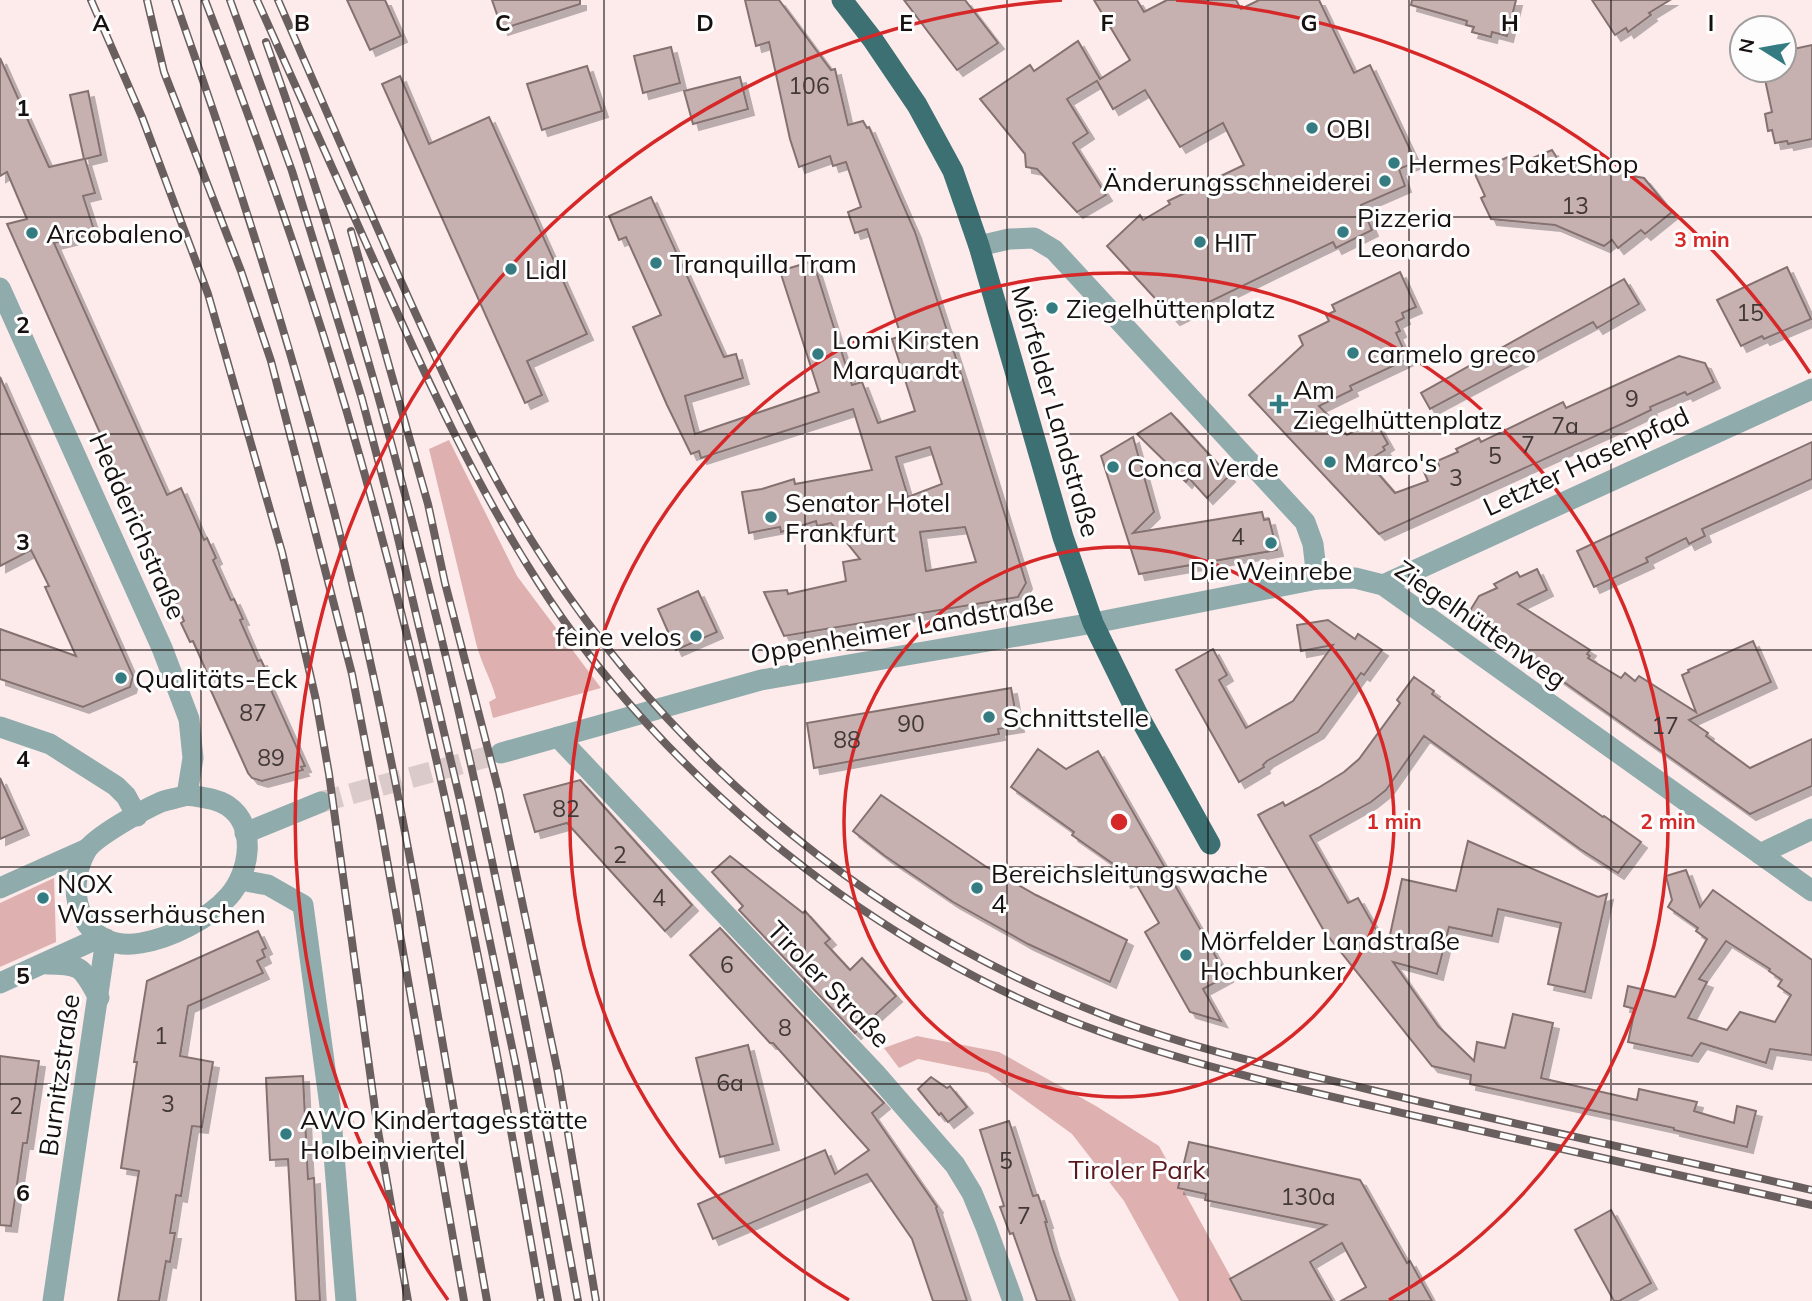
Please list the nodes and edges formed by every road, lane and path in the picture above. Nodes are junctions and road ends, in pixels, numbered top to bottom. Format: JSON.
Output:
{"nodes":[{"id":1,"x":842,"y":0,"type":"edge"},
{"id":2,"x":979,"y":246,"type":"junction"},
{"id":3,"x":0,"y":288,"type":"edge"},
{"id":4,"x":1812,"y":389,"type":"edge"},
{"id":5,"x":1317,"y":579,"type":"junction"},
{"id":6,"x":1383,"y":585,"type":"junction"},
{"id":7,"x":1093,"y":623,"type":"junction"},
{"id":8,"x":0,"y":727,"type":"edge"},
{"id":9,"x":558,"y":737,"type":"junction"},
{"id":10,"x":501,"y":753,"type":"tunnel mouth"},
{"id":11,"x":187,"y":795,"type":"junction"},
{"id":12,"x":321,"y":802,"type":"tunnel mouth"},
{"id":13,"x":137,"y":816,"type":"junction"},
{"id":14,"x":1812,"y":829,"type":"edge"},
{"id":15,"x":245,"y":833,"type":"junction"},
{"id":16,"x":1210,"y":844,"type":"dead end"},
{"id":17,"x":87,"y":849,"type":"junction"},
{"id":18,"x":1760,"y":854,"type":"junction"},
{"id":19,"x":240,"y":880,"type":"junction"},
{"id":20,"x":0,"y":888,"type":"edge"},
{"id":21,"x":1812,"y":891,"type":"edge"},
{"id":22,"x":104,"y":938,"type":"junction"},
{"id":23,"x":41,"y":964,"type":"junction"},
{"id":24,"x":0,"y":983,"type":"edge"},
{"id":25,"x":99,"y":998,"type":"junction"},
{"id":26,"x":53,"y":1301,"type":"edge"},
{"id":27,"x":346,"y":1301,"type":"edge"},
{"id":28,"x":1013,"y":1301,"type":"edge"}],
"edges":[{"from":1,"to":2,"type":"main road","name":"Mörfelder Landstraße"},
{"from":2,"to":5,"type":"street"},
{"from":2,"to":7,"type":"main road","name":"Mörfelder Landstraße"},
{"from":3,"to":11,"type":"street","name":"Hedderichstraße"},
{"from":4,"to":6,"type":"street","name":"Letzter Hasenpfad"},
{"from":5,"to":6,"type":"street","name":"Ziegelhüttenweg"},
{"from":5,"to":7,"type":"street","name":"Oppenheimer Landstraße"},
{"from":6,"to":18,"type":"street","name":"Ziegelhüttenweg"},
{"from":7,"to":9,"type":"street","name":"Oppenheimer Landstraße"},
{"from":7,"to":16,"type":"main road","name":"Mörfelder Landstraße"},
{"from":8,"to":13,"type":"street"},
{"from":9,"to":10,"type":"street","name":"Oppenheimer Landstraße"},
{"from":9,"to":28,"type":"street","name":"Tiroler Straße"},
{"from":11,"to":13,"type":"street"},
{"from":11,"to":15,"type":"street"},
{"from":12,"to":15,"type":"street"},
{"from":13,"to":17,"type":"street"},
{"from":14,"to":18,"type":"street"},
{"from":15,"to":19,"type":"street"},
{"from":17,"to":20,"type":"street"},
{"from":17,"to":22,"type":"street"},
{"from":18,"to":21,"type":"street","name":"Ziegelhüttenweg"},
{"from":19,"to":22,"type":"street"},
{"from":19,"to":27,"type":"street"},
{"from":22,"to":23,"type":"street"},
{"from":22,"to":25,"type":"street","name":"Burnitzstraße"},
{"from":23,"to":24,"type":"street"},
{"from":23,"to":25,"type":"street"},
{"from":25,"to":26,"type":"street","name":"Burnitzstraße"}]}
